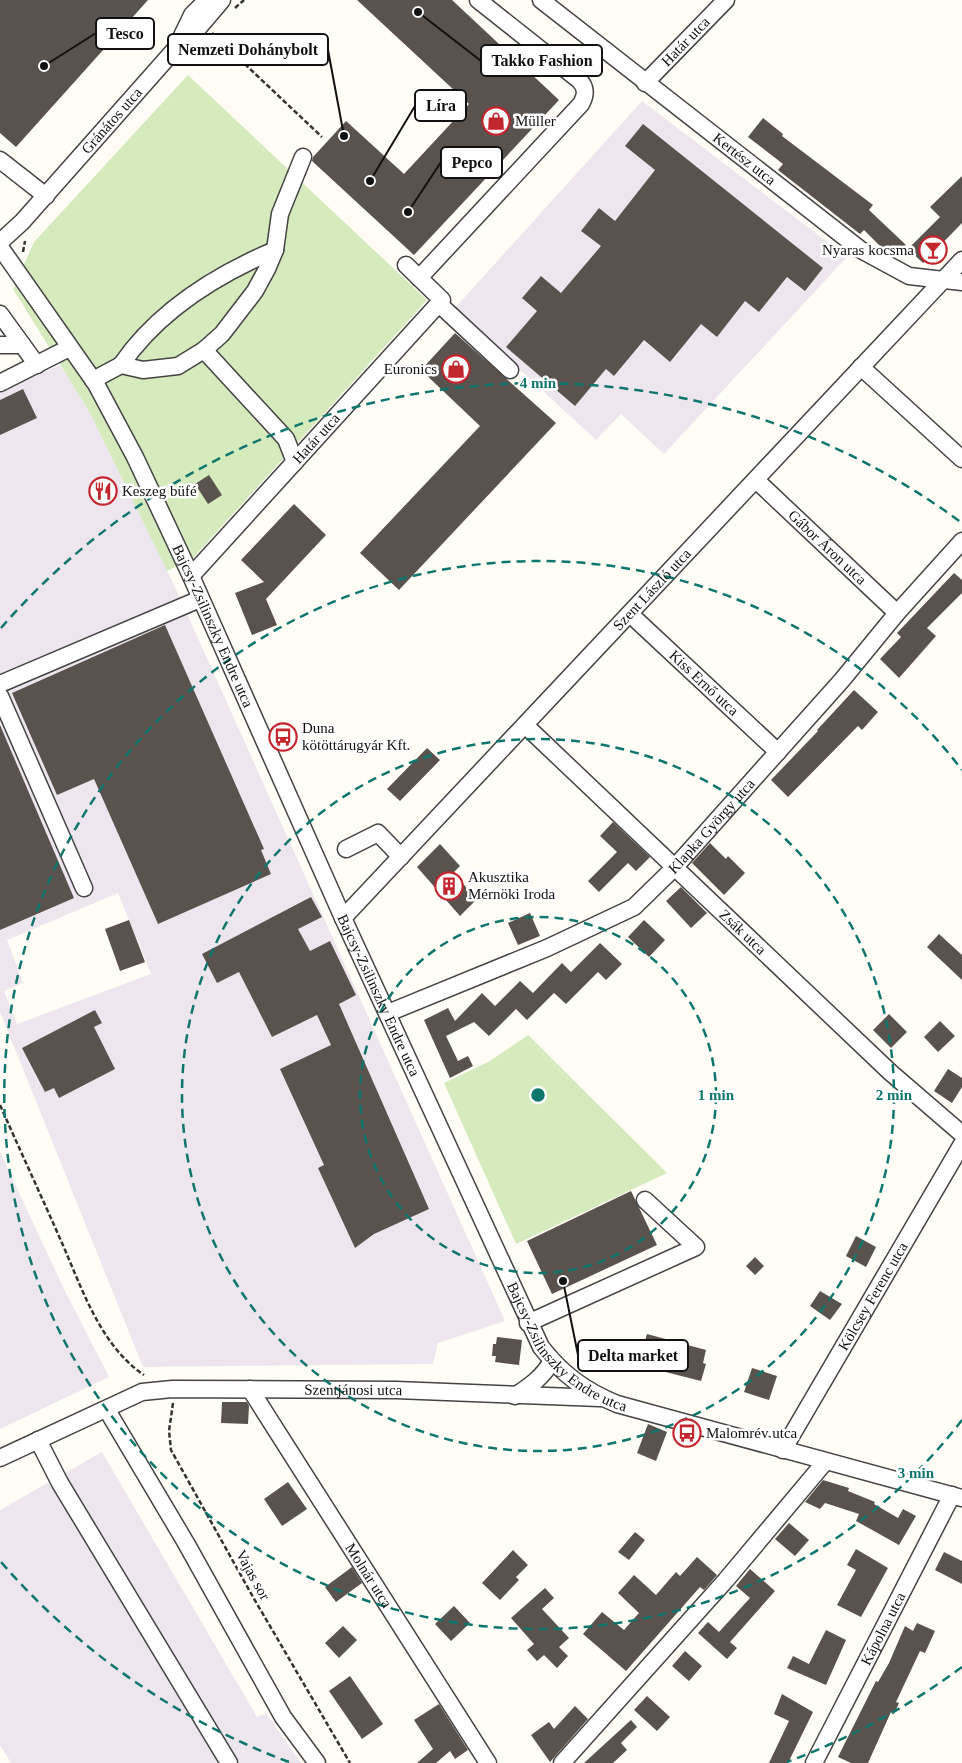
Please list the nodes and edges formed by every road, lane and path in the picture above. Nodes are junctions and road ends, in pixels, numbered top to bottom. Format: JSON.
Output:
{"nodes":[{"id":1,"x":207,"y":0,"type":"edge"},
{"id":2,"x":244,"y":0,"type":"edge"},
{"id":3,"x":478,"y":0,"type":"edge"},
{"id":4,"x":541,"y":0,"type":"edge"},
{"id":5,"x":726,"y":0,"type":"edge"},
{"id":6,"x":228,"y":4,"type":"edge"},
{"id":7,"x":203,"y":25,"type":"junction"},
{"id":8,"x":177,"y":47,"type":"junction"},
{"id":9,"x":646,"y":83,"type":"junction"},
{"id":10,"x":322,"y":137,"type":"dead end"},
{"id":11,"x":303,"y":157,"type":"dead end"},
{"id":12,"x":0,"y":160,"type":"edge"},
{"id":13,"x":46,"y":196,"type":"junction"},
{"id":14,"x":25,"y":240,"type":"dead end"},
{"id":15,"x":0,"y":242,"type":"edge"},
{"id":16,"x":0,"y":248,"type":"edge"},
{"id":17,"x":275,"y":250,"type":"junction"},
{"id":18,"x":23,"y":256,"type":"dead end"},
{"id":19,"x":962,"y":260,"type":"edge"},
{"id":20,"x":406,"y":265,"type":"dead end"},
{"id":21,"x":419,"y":278,"type":"junction"},
{"id":22,"x":942,"y":280,"type":"junction"},
{"id":23,"x":962,"y":282,"type":"edge"},
{"id":24,"x":441,"y":302,"type":"junction"},
{"id":25,"x":0,"y":314,"type":"edge"},
{"id":26,"x":0,"y":345,"type":"edge"},
{"id":27,"x":22,"y":345,"type":"junction"},
{"id":28,"x":70,"y":348,"type":"junction"},
{"id":29,"x":204,"y":350,"type":"junction"},
{"id":30,"x":36,"y":365,"type":"junction"},
{"id":31,"x":121,"y":365,"type":"junction"},
{"id":32,"x":861,"y":367,"type":"junction"},
{"id":33,"x":510,"y":370,"type":"dead end"},
{"id":34,"x":93,"y":380,"type":"junction"},
{"id":35,"x":0,"y":383,"type":"edge"},
{"id":36,"x":962,"y":459,"type":"edge"},
{"id":37,"x":295,"y":462,"type":"junction"},
{"id":38,"x":756,"y":480,"type":"junction"},
{"id":39,"x":962,"y":541,"type":"edge"},
{"id":40,"x":191,"y":576,"type":"junction"},
{"id":41,"x":200,"y":599,"type":"junction"},
{"id":42,"x":898,"y":613,"type":"junction"},
{"id":43,"x":630,"y":614,"type":"junction"},
{"id":44,"x":0,"y":684,"type":"edge"},
{"id":45,"x":0,"y":696,"type":"edge"},
{"id":46,"x":526,"y":726,"type":"junction"},
{"id":47,"x":778,"y":752,"type":"junction"},
{"id":48,"x":346,"y":849,"type":"dead end"},
{"id":49,"x":401,"y":857,"type":"junction"},
{"id":50,"x":675,"y":867,"type":"junction"},
{"id":51,"x":84,"y":888,"type":"dead end"},
{"id":52,"x":343,"y":918,"type":"junction"},
{"id":53,"x":388,"y":1013,"type":"junction"},
{"id":54,"x":0,"y":1104,"type":"edge"},
{"id":55,"x":962,"y":1134,"type":"edge"},
{"id":56,"x":962,"y":1144,"type":"edge"},
{"id":57,"x":645,"y":1200,"type":"dead end"},
{"id":58,"x":528,"y":1322,"type":"junction"},
{"id":59,"x":552,"y":1360,"type":"junction"},
{"id":60,"x":147,"y":1378,"type":"dead end"},
{"id":61,"x":174,"y":1389,"type":"junction"},
{"id":62,"x":250,"y":1389,"type":"junction"},
{"id":63,"x":514,"y":1396,"type":"junction"},
{"id":64,"x":602,"y":1398,"type":"junction"},
{"id":65,"x":107,"y":1410,"type":"junction"},
{"id":66,"x":38,"y":1440,"type":"junction"},
{"id":67,"x":783,"y":1450,"type":"junction"},
{"id":68,"x":0,"y":1458,"type":"edge"},
{"id":69,"x":825,"y":1462,"type":"junction"},
{"id":70,"x":957,"y":1496,"type":"edge"},
{"id":71,"x":229,"y":1763,"type":"edge"},
{"id":72,"x":318,"y":1763,"type":"edge"},
{"id":73,"x":350,"y":1763,"type":"edge"},
{"id":74,"x":488,"y":1763,"type":"edge"},
{"id":75,"x":562,"y":1763,"type":"edge"},
{"id":76,"x":814,"y":1763,"type":"edge"}],
"edges":[{"from":1,"to":8,"type":"street"},
{"from":2,"to":6,"type":"path"},
{"from":3,"to":21,"type":"street"},
{"from":4,"to":9,"type":"street","name":"Kertész utca"},
{"from":5,"to":9,"type":"street","name":"Határ utca"},
{"from":6,"to":7,"type":"street","name":"Gránátos utca"},
{"from":7,"to":8,"type":"street","name":"Gránátos utca"},
{"from":7,"to":10,"type":"path"},
{"from":8,"to":13,"type":"street","name":"Gránátos utca"},
{"from":9,"to":22,"type":"street","name":"Kertész utca"},
{"from":11,"to":17,"type":"street"},
{"from":12,"to":13,"type":"street"},
{"from":13,"to":15,"type":"street","name":"Gránátos utca"},
{"from":14,"to":18,"type":"path"},
{"from":16,"to":28,"type":"street","name":"Bajcsy-Zsilinszky Endre utca"},
{"from":17,"to":29,"type":"street"},
{"from":17,"to":31,"type":"street"},
{"from":19,"to":22,"type":"street","name":"Szent László utca"},
{"from":20,"to":21,"type":"street"},
{"from":21,"to":24,"type":"street"},
{"from":22,"to":23,"type":"street","name":"Kertész utca"},
{"from":22,"to":32,"type":"street","name":"Szent László utca"},
{"from":24,"to":33,"type":"street"},
{"from":24,"to":37,"type":"street","name":"Határ utca"},
{"from":25,"to":27,"type":"street"},
{"from":26,"to":27,"type":"street"},
{"from":27,"to":30,"type":"street"},
{"from":28,"to":30,"type":"street"},
{"from":28,"to":34,"type":"street","name":"Bajcsy-Zsilinszky Endre utca"},
{"from":29,"to":31,"type":"street"},
{"from":29,"to":37,"type":"street"},
{"from":30,"to":35,"type":"street"},
{"from":31,"to":34,"type":"street"},
{"from":32,"to":36,"type":"street"},
{"from":32,"to":38,"type":"street","name":"Szent László utca"},
{"from":34,"to":40,"type":"street","name":"Bajcsy-Zsilinszky Endre utca"},
{"from":37,"to":40,"type":"street","name":"Határ utca"},
{"from":38,"to":42,"type":"street","name":"Gábor Áron utca"},
{"from":38,"to":43,"type":"street","name":"Szent László utca"},
{"from":39,"to":42,"type":"street","name":"Klapka György utca"},
{"from":40,"to":41,"type":"street","name":"Bajcsy-Zsilinszky Endre utca"},
{"from":41,"to":44,"type":"street"},
{"from":41,"to":52,"type":"street","name":"Bajcsy-Zsilinszky Endre utca"},
{"from":42,"to":47,"type":"street","name":"Klapka György utca"},
{"from":43,"to":46,"type":"street","name":"Szent László utca"},
{"from":43,"to":47,"type":"street","name":"Kiss Ernő utca"},
{"from":45,"to":51,"type":"street"},
{"from":46,"to":49,"type":"street","name":"Szent László utca"},
{"from":46,"to":50,"type":"street","name":"Zsák utca"},
{"from":47,"to":50,"type":"street","name":"Klapka György utca"},
{"from":48,"to":49,"type":"street"},
{"from":49,"to":52,"type":"street","name":"Szent László utca"},
{"from":50,"to":53,"type":"street","name":"Klapka György utca"},
{"from":50,"to":55,"type":"street","name":"Zsák utca"},
{"from":52,"to":53,"type":"street","name":"Bajcsy-Zsilinszky Endre utca"},
{"from":53,"to":58,"type":"street","name":"Bajcsy-Zsilinszky Endre utca"},
{"from":54,"to":60,"type":"path"},
{"from":56,"to":67,"type":"street","name":"Kölcsey Ferenc utca"},
{"from":57,"to":58,"type":"street"},
{"from":58,"to":59,"type":"street","name":"Bajcsy-Zsilinszky Endre utca"},
{"from":59,"to":63,"type":"street"},
{"from":59,"to":64,"type":"street","name":"Bajcsy-Zsilinszky Endre utca"},
{"from":61,"to":62,"type":"street","name":"Szentjánosi utca"},
{"from":61,"to":65,"type":"street","name":"Szentjánosi utca"},
{"from":61,"to":73,"type":"path","name":"Vajas sor"},
{"from":62,"to":63,"type":"street","name":"Szentjánosi utca"},
{"from":62,"to":74,"type":"street","name":"Molnár utca"},
{"from":63,"to":64,"type":"street","name":"Szentjánosi utca"},
{"from":64,"to":67,"type":"street","name":"Bajcsy-Zsilinszky Endre utca"},
{"from":65,"to":66,"type":"street","name":"Szentjánosi utca"},
{"from":65,"to":72,"type":"street"},
{"from":66,"to":68,"type":"street","name":"Szentjánosi utca"},
{"from":66,"to":71,"type":"street"},
{"from":67,"to":69,"type":"street","name":"Bajcsy-Zsilinszky Endre utca"},
{"from":69,"to":70,"type":"street","name":"Bajcsy-Zsilinszky Endre utca"},
{"from":69,"to":75,"type":"street"},
{"from":70,"to":76,"type":"street","name":"Kápolna utca"}]}
